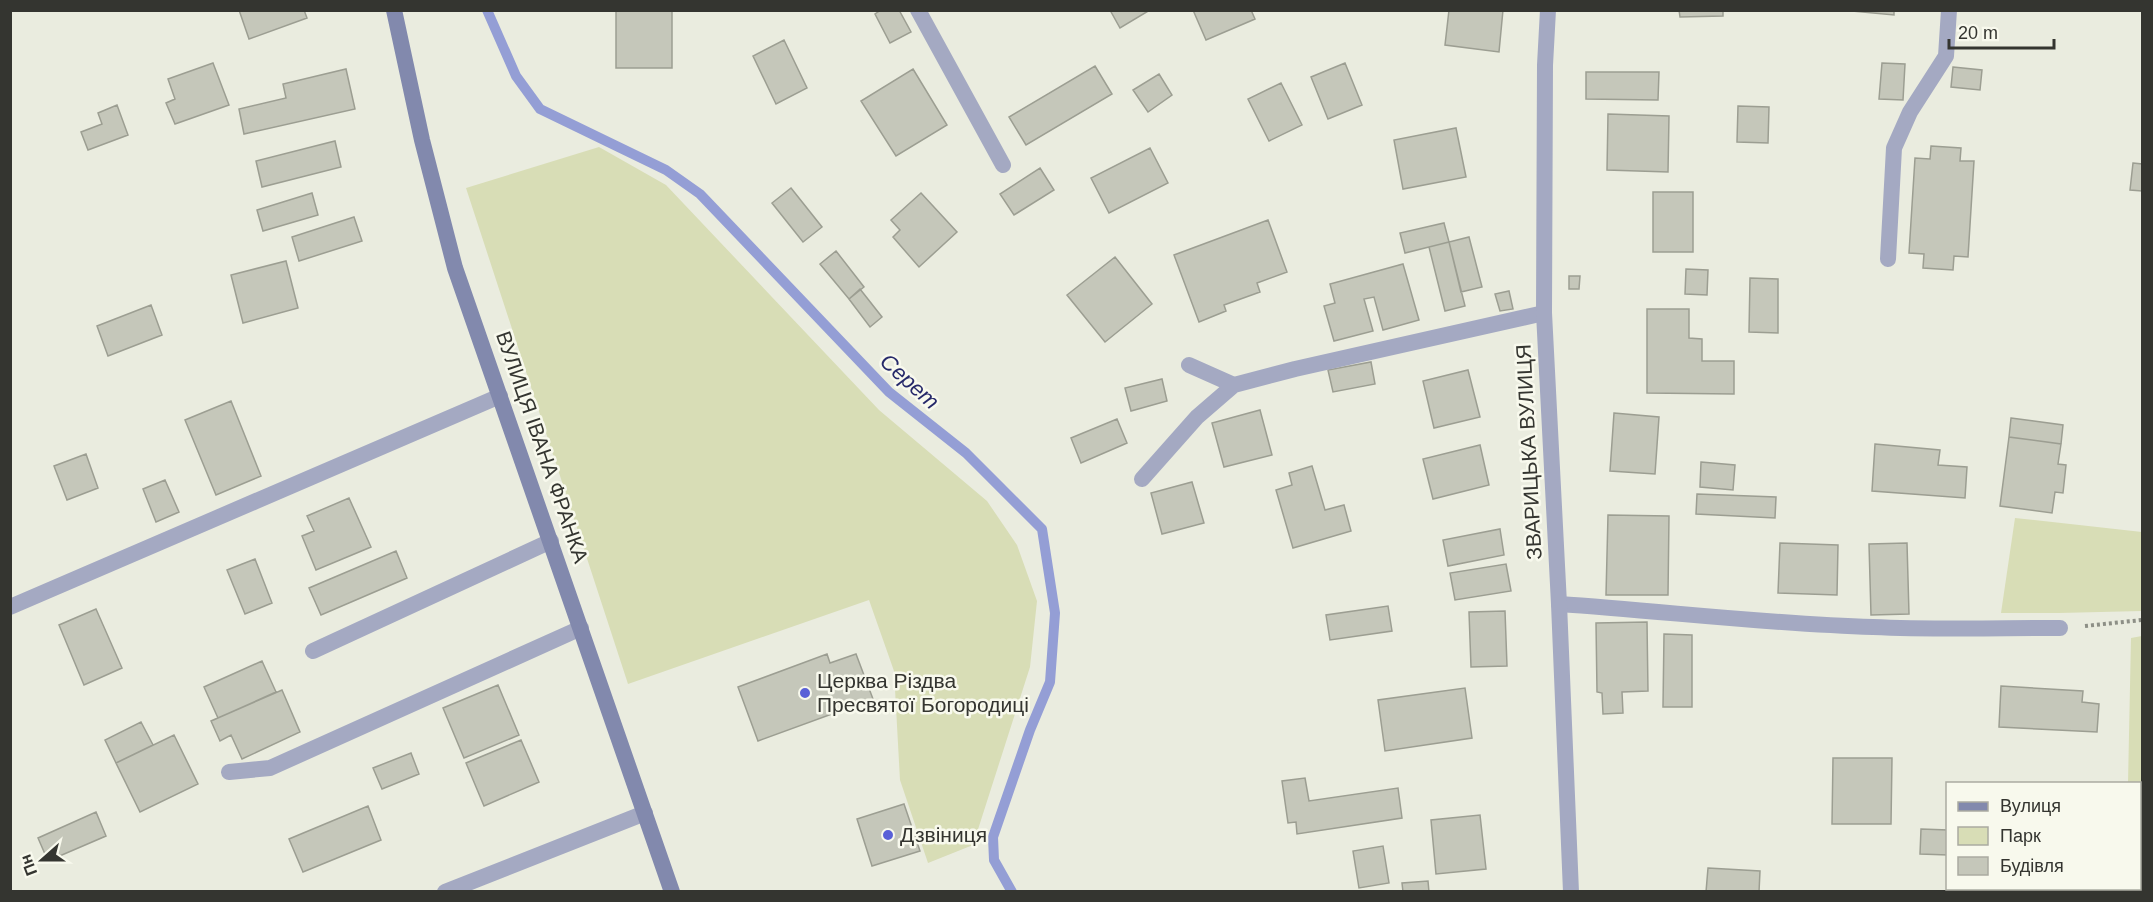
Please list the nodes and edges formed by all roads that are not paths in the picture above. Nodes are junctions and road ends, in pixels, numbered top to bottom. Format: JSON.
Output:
{"nodes":[{"id":1,"x":394,"y":10,"type":"edge"},
{"id":2,"x":918,"y":10,"type":"edge"},
{"id":3,"x":1548,"y":10,"type":"edge"},
{"id":4,"x":1949,"y":10,"type":"edge"},
{"id":5,"x":1003,"y":165,"type":"dead end"},
{"id":6,"x":1888,"y":259,"type":"dead end"},
{"id":7,"x":1544,"y":314,"type":"junction"},
{"id":8,"x":1189,"y":365,"type":"dead end"},
{"id":9,"x":1234,"y":385,"type":"junction"},
{"id":10,"x":500,"y":396,"type":"junction"},
{"id":11,"x":1142,"y":479,"type":"dead end"},
{"id":12,"x":551,"y":541,"type":"junction"},
{"id":13,"x":1559,"y":604,"type":"junction"},
{"id":14,"x":10,"y":607,"type":"edge"},
{"id":15,"x":581,"y":628,"type":"junction"},
{"id":16,"x":2060,"y":628,"type":"road end"},
{"id":17,"x":313,"y":651,"type":"dead end"},
{"id":18,"x":230,"y":772,"type":"dead end"},
{"id":19,"x":645,"y":813,"type":"junction"},
{"id":20,"x":445,"y":891,"type":"edge"},
{"id":21,"x":672,"y":891,"type":"edge"},
{"id":22,"x":1571,"y":891,"type":"edge"}],
"edges":[{"from":1,"to":10,"type":"main road","name":"ВУЛИЦЯ ІВАНА ФРАНКА"},
{"from":2,"to":5,"type":"street"},
{"from":3,"to":7,"type":"street","name":"ЗВАРИЦЬКА ВУЛИЦЯ"},
{"from":4,"to":6,"type":"street"},
{"from":7,"to":9,"type":"street"},
{"from":7,"to":13,"type":"street","name":"ЗВАРИЦЬКА ВУЛИЦЯ"},
{"from":8,"to":9,"type":"street"},
{"from":9,"to":11,"type":"street"},
{"from":10,"to":12,"type":"main road","name":"ВУЛИЦЯ ІВАНА ФРАНКА"},
{"from":10,"to":14,"type":"street"},
{"from":12,"to":15,"type":"main road","name":"ВУЛИЦЯ ІВАНА ФРАНКА"},
{"from":12,"to":17,"type":"street"},
{"from":13,"to":16,"type":"street"},
{"from":13,"to":22,"type":"street","name":"ЗВАРИЦЬКА ВУЛИЦЯ"},
{"from":15,"to":18,"type":"street"},
{"from":15,"to":19,"type":"main road","name":"ВУЛИЦЯ ІВАНА ФРАНКА"},
{"from":19,"to":20,"type":"street"},
{"from":19,"to":21,"type":"main road","name":"ВУЛИЦЯ ІВАНА ФРАНКА"}]}
